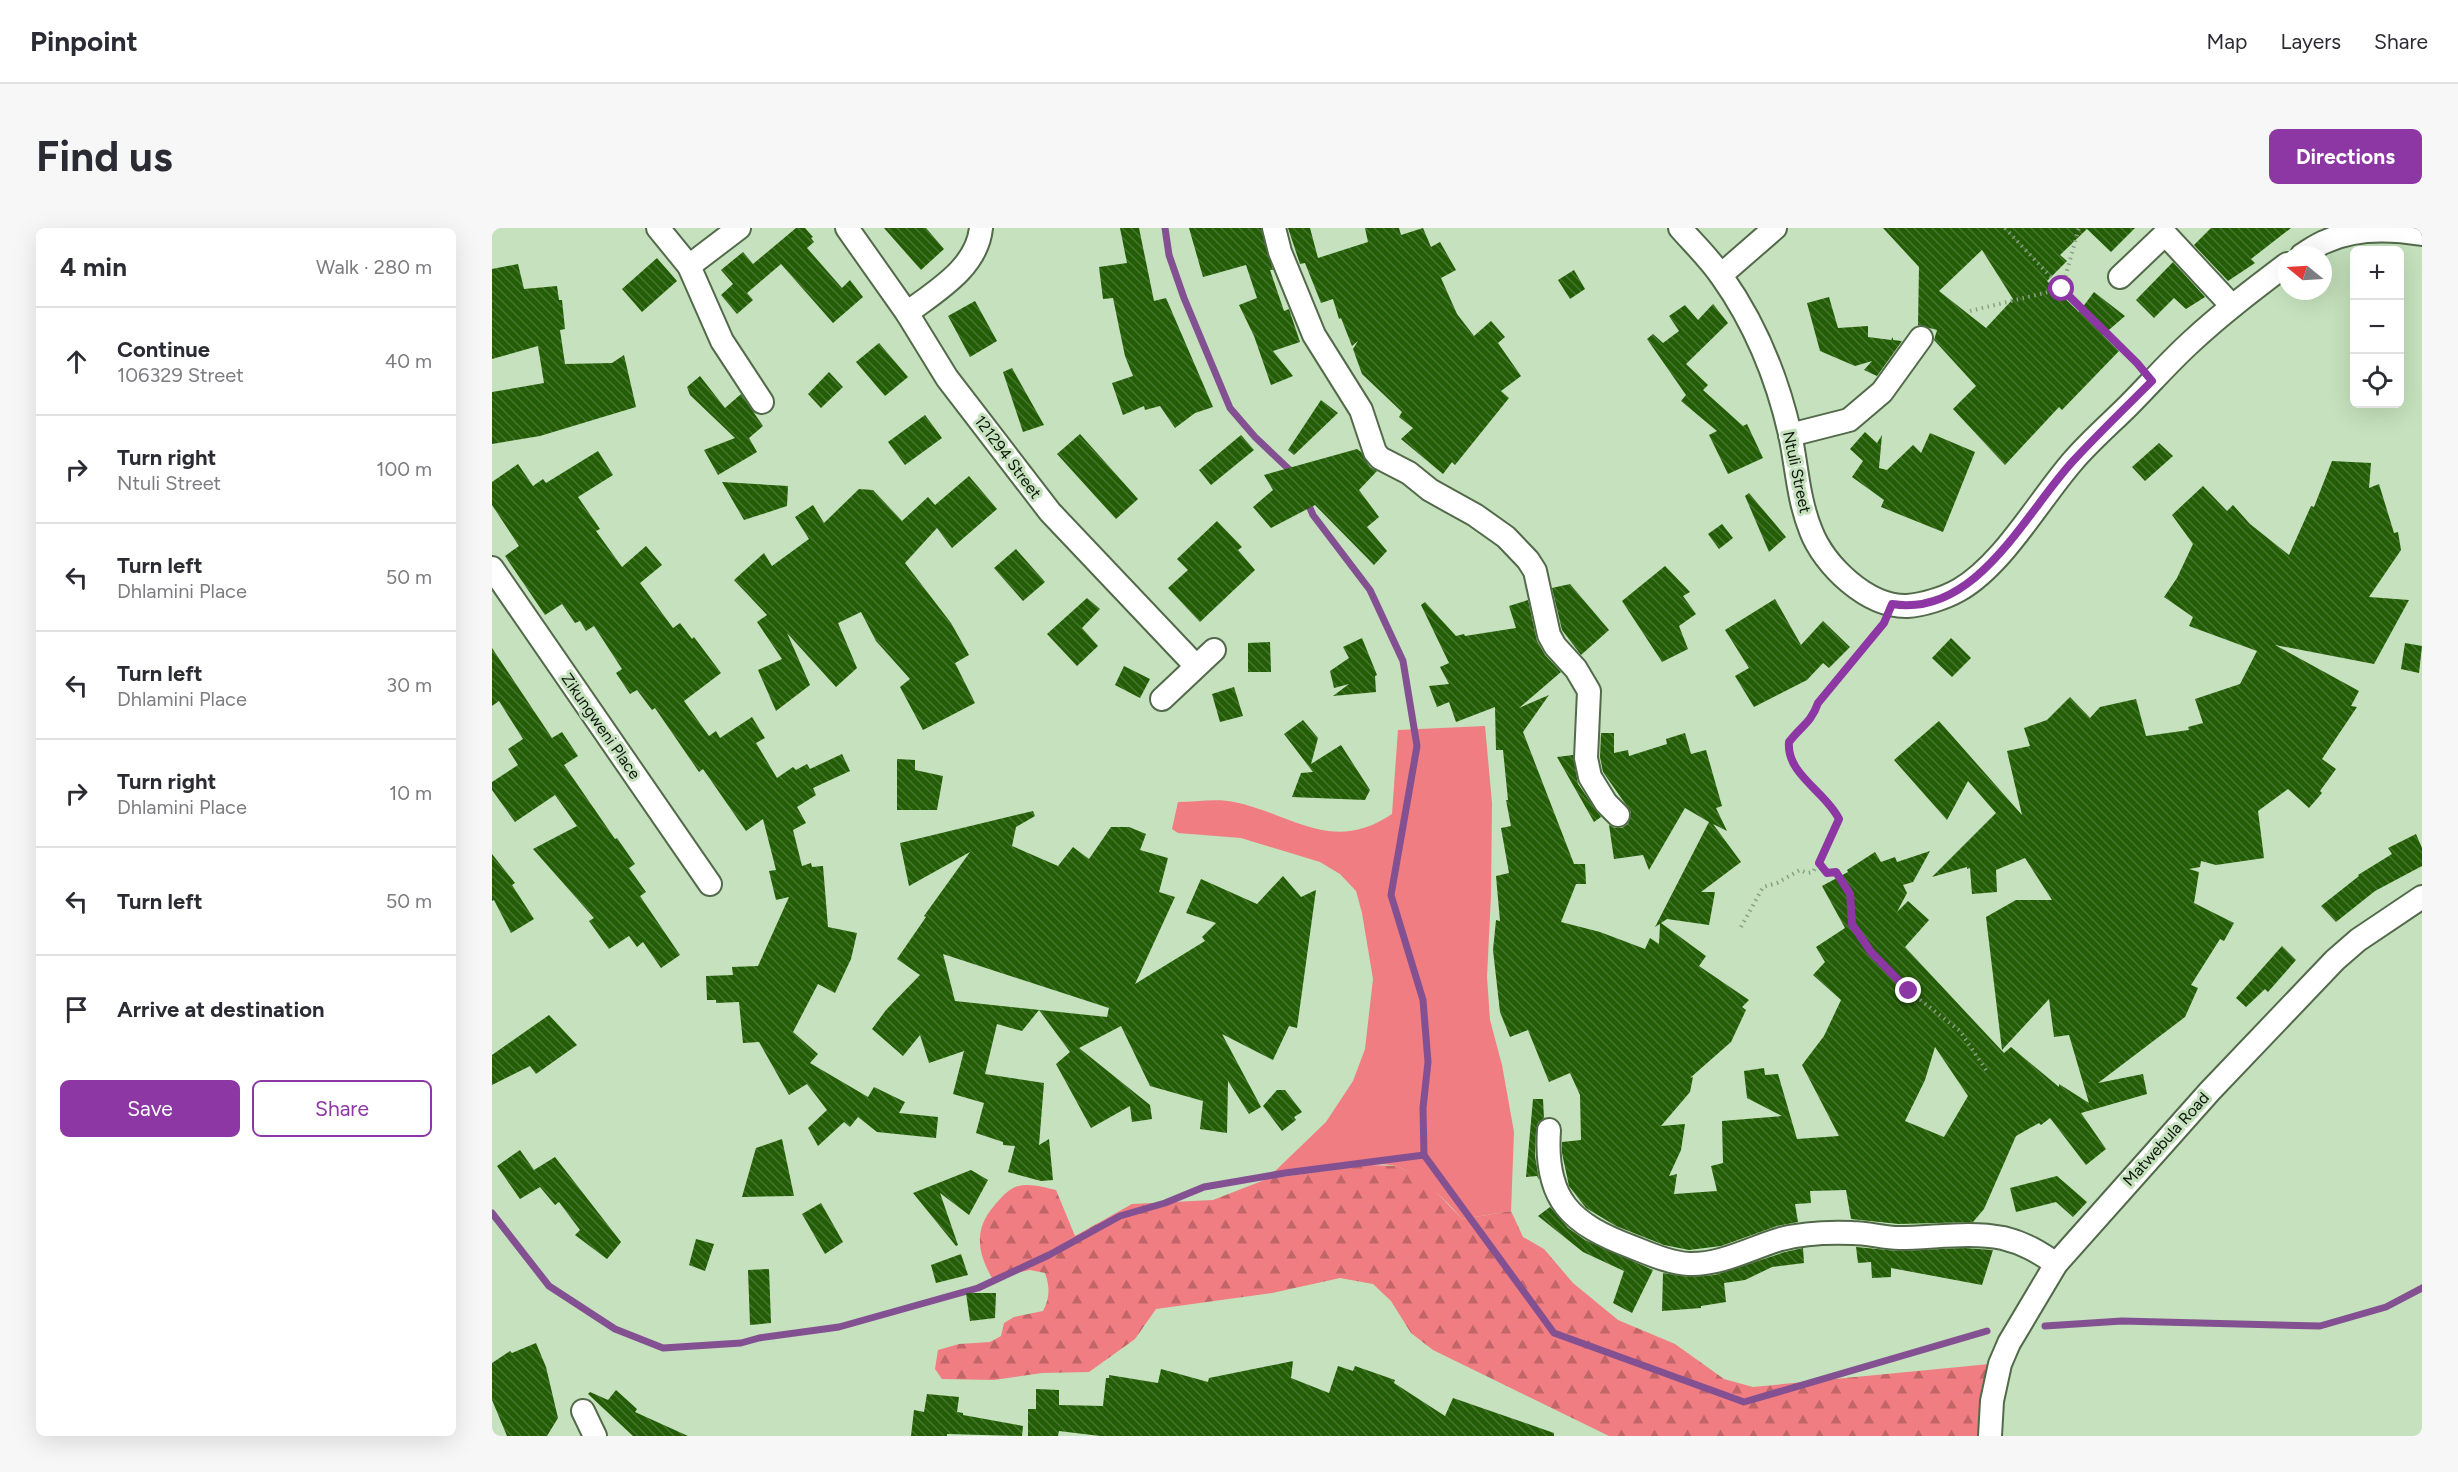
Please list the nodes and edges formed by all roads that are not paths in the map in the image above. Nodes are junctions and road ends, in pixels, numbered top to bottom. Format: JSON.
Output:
{"nodes":[{"id":1,"x":658,"y":228,"type":"edge"},
{"id":2,"x":739,"y":228,"type":"edge"},
{"id":3,"x":847,"y":228,"type":"edge"},
{"id":4,"x":981,"y":228,"type":"edge"},
{"id":5,"x":1274,"y":228,"type":"edge"},
{"id":6,"x":1680,"y":228,"type":"edge"},
{"id":7,"x":1775,"y":228,"type":"edge"},
{"id":8,"x":2422,"y":234,"type":"edge"},
{"id":9,"x":2317,"y":246,"type":"edge"},
{"id":10,"x":689,"y":266,"type":"junction"},
{"id":11,"x":2278,"y":271,"type":"edge"},
{"id":12,"x":1721,"y":275,"type":"junction"},
{"id":13,"x":2120,"y":277,"type":"dead end"},
{"id":14,"x":2232,"y":306,"type":"junction"},
{"id":15,"x":907,"y":313,"type":"junction"},
{"id":16,"x":1921,"y":338,"type":"dead end"},
{"id":17,"x":762,"y":402,"type":"dead end"},
{"id":18,"x":1790,"y":435,"type":"junction"},
{"id":19,"x":492,"y":568,"type":"edge"},
{"id":20,"x":1214,"y":650,"type":"dead end"},
{"id":21,"x":1195,"y":665,"type":"junction"},
{"id":22,"x":1162,"y":699,"type":"dead end"},
{"id":23,"x":1618,"y":815,"type":"dead end"},
{"id":24,"x":710,"y":884,"type":"dead end"},
{"id":25,"x":2422,"y":897,"type":"edge"},
{"id":26,"x":1549,"y":1130,"type":"dead end"},
{"id":27,"x":2056,"y":1264,"type":"junction"},
{"id":28,"x":583,"y":1411,"type":"dead end"},
{"id":29,"x":595,"y":1436,"type":"edge"},
{"id":30,"x":1990,"y":1436,"type":"edge"}],
"edges":[{"from":1,"to":10,"type":"street"},
{"from":2,"to":10,"type":"street"},
{"from":3,"to":15,"type":"street","name":"121294 Street"},
{"from":4,"to":15,"type":"street"},
{"from":5,"to":23,"type":"street"},
{"from":6,"to":12,"type":"street","name":"Ntuli Street"},
{"from":7,"to":12,"type":"street"},
{"from":8,"to":9,"type":"street"},
{"from":10,"to":17,"type":"street"},
{"from":11,"to":14,"type":"street","name":"Ntuli Street"},
{"from":12,"to":18,"type":"street","name":"Ntuli Street"},
{"from":13,"to":14,"type":"street"},
{"from":14,"to":18,"type":"street","name":"Ntuli Street"},
{"from":15,"to":21,"type":"street","name":"121294 Street"},
{"from":16,"to":18,"type":"street"},
{"from":19,"to":24,"type":"street","name":"Zikungweni Place"},
{"from":20,"to":21,"type":"street"},
{"from":21,"to":22,"type":"street"},
{"from":25,"to":27,"type":"street","name":"Matwebula Road"},
{"from":26,"to":27,"type":"street"},
{"from":27,"to":30,"type":"street","name":"Matwebula Road"},
{"from":28,"to":29,"type":"street"}]}
